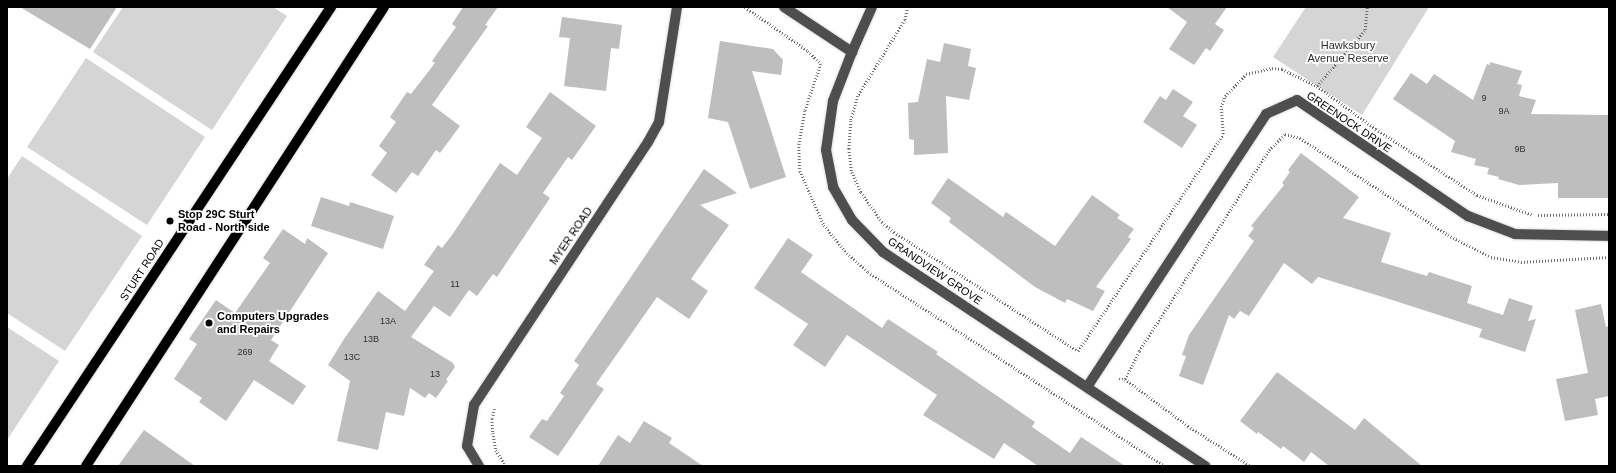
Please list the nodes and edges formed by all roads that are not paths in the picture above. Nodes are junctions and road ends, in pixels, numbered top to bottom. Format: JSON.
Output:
{"nodes":[{"id":1,"x":331,"y":7,"type":"edge"},
{"id":2,"x":384,"y":7,"type":"edge"},
{"id":3,"x":677,"y":7,"type":"edge"},
{"id":4,"x":784,"y":7,"type":"edge"},
{"id":5,"x":872,"y":7,"type":"edge"},
{"id":6,"x":852,"y":52,"type":"junction"},
{"id":7,"x":1609,"y":236,"type":"edge"},
{"id":8,"x":1087,"y":387,"type":"junction"},
{"id":9,"x":26,"y":466,"type":"edge"},
{"id":10,"x":86,"y":466,"type":"edge"},
{"id":11,"x":480,"y":466,"type":"edge"},
{"id":12,"x":1205,"y":466,"type":"edge"}],
"edges":[{"from":1,"to":9,"type":"main road","name":"STURT ROAD"},
{"from":2,"to":10,"type":"main road"},
{"from":3,"to":11,"type":"street","name":"MYER ROAD"},
{"from":4,"to":6,"type":"street"},
{"from":5,"to":6,"type":"street","name":"GRANDVIEW GROVE"},
{"from":6,"to":8,"type":"street","name":"GRANDVIEW GROVE"},
{"from":7,"to":8,"type":"street","name":"GREENOCK DRIVE"},
{"from":8,"to":12,"type":"street","name":"GRANDVIEW GROVE"}]}
